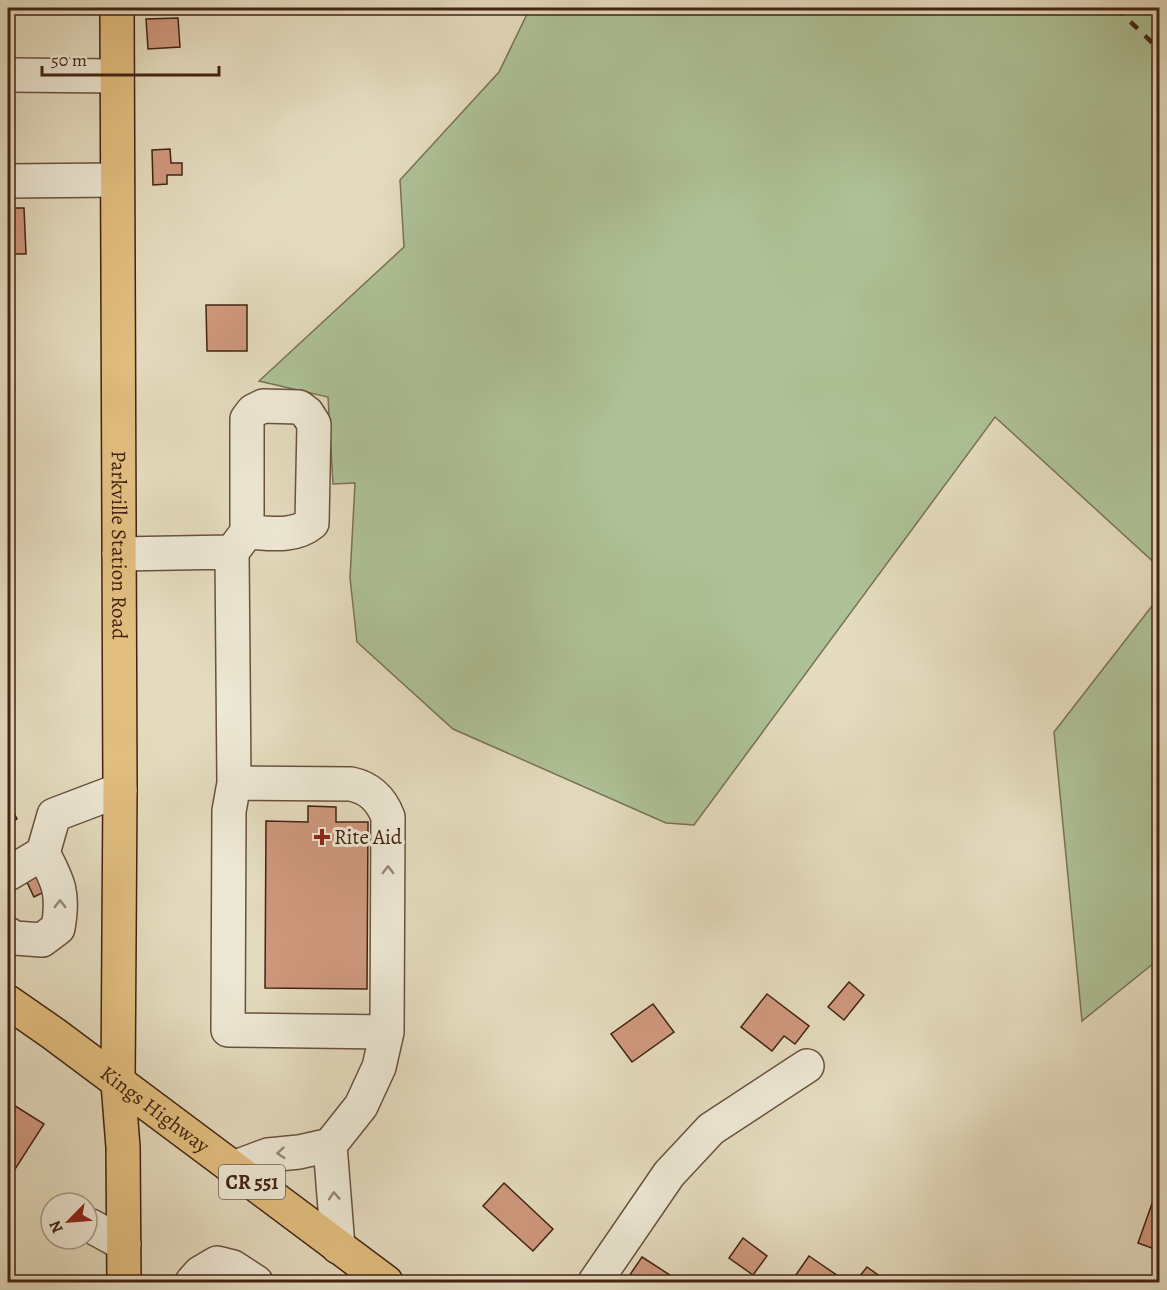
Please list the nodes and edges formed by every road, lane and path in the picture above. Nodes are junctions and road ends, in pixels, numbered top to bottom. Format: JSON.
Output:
{"nodes":[{"id":1,"x":117,"y":8,"type":"edge"},
{"id":2,"x":8,"y":75,"type":"edge"},
{"id":3,"x":117,"y":76,"type":"junction"},
{"id":4,"x":117,"y":180,"type":"junction"},
{"id":5,"x":8,"y":181,"type":"edge"},
{"id":6,"x":119,"y":554,"type":"junction"},
{"id":7,"x":234,"y":783,"type":"junction"},
{"id":8,"x":120,"y":790,"type":"junction"},
{"id":9,"x":43,"y":853,"type":"junction"},
{"id":10,"x":8,"y":874,"type":"edge"},
{"id":11,"x":8,"y":934,"type":"edge"},
{"id":12,"x":8,"y":1002,"type":"edge"},
{"id":13,"x":387,"y":1032,"type":"junction"},
{"id":14,"x":807,"y":1066,"type":"dead end"},
{"id":15,"x":118,"y":1083,"type":"junction"},
{"id":16,"x":330,"y":1145,"type":"junction"},
{"id":17,"x":233,"y":1168,"type":"junction"},
{"id":18,"x":99,"y":1231,"type":"edge"},
{"id":19,"x":124,"y":1244,"type":"junction"},
{"id":20,"x":338,"y":1247,"type":"junction"},
{"id":21,"x":367,"y":1277,"type":"edge"},
{"id":22,"x":124,"y":1282,"type":"edge"},
{"id":23,"x":192,"y":1282,"type":"edge"},
{"id":24,"x":256,"y":1282,"type":"edge"},
{"id":25,"x":595,"y":1282,"type":"edge"}],
"edges":[{"from":1,"to":3,"type":"main road","name":"Parkville Station Road"},
{"from":2,"to":3,"type":"lane"},
{"from":3,"to":4,"type":"main road","name":"Parkville Station Road"},
{"from":4,"to":5,"type":"lane"},
{"from":4,"to":6,"type":"main road","name":"Parkville Station Road"},
{"from":6,"to":7,"type":"lane"},
{"from":6,"to":8,"type":"main road","name":"Parkville Station Road"},
{"from":13,"to":7,"type":"lane","one_way":true},
{"from":7,"to":13,"type":"lane"},
{"from":8,"to":9,"type":"lane"},
{"from":8,"to":15,"type":"main road","name":"Parkville Station Road"},
{"from":9,"to":10,"type":"lane"},
{"from":11,"to":9,"type":"lane","one_way":true},
{"from":12,"to":15,"type":"main road","name":"Kings Highway","number":"CR 551"},
{"from":13,"to":16,"type":"lane"},
{"from":14,"to":25,"type":"lane"},
{"from":15,"to":17,"type":"main road","name":"Kings Highway","number":"CR 551"},
{"from":15,"to":19,"type":"main road","name":"Parkville Station Road"},
{"from":16,"to":17,"type":"lane","one_way":true},
{"from":20,"to":16,"type":"lane","one_way":true},
{"from":17,"to":20,"type":"main road","name":"Kings Highway","number":"CR 551"},
{"from":18,"to":19,"type":"lane"},
{"from":19,"to":22,"type":"main road","name":"Parkville Station Road"},
{"from":20,"to":21,"type":"main road","name":"Kings Highway","number":"CR 551"},
{"from":23,"to":24,"type":"lane"}]}
